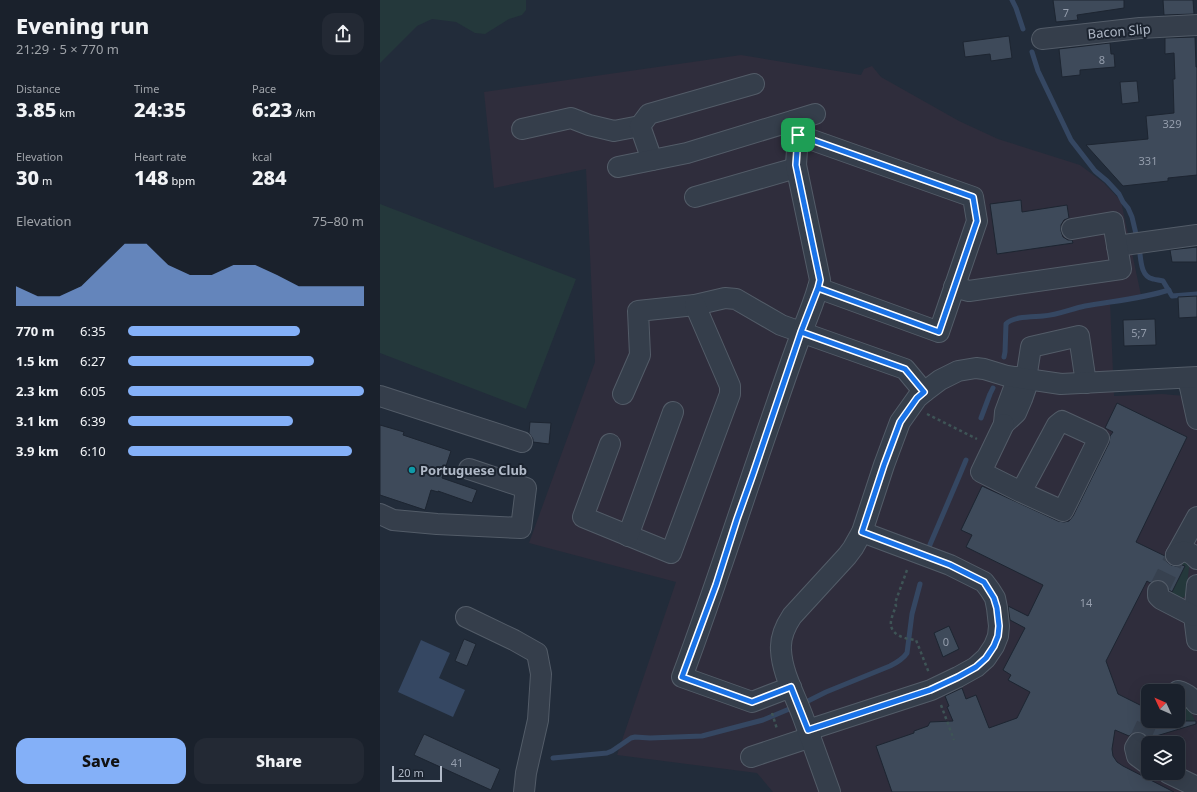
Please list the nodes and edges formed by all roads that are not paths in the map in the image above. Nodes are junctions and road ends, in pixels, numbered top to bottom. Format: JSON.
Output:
{"nodes":[{"id":1,"x":1197,"y":25,"type":"edge"},
{"id":2,"x":1042,"y":39,"type":"dead end"},
{"id":3,"x":754,"y":84,"type":"dead end"},
{"id":4,"x":815,"y":114,"type":"dead end"},
{"id":5,"x":640,"y":126,"type":"junction"},
{"id":6,"x":796,"y":128,"type":"junction"},
{"id":7,"x":522,"y":129,"type":"dead end"},
{"id":8,"x":652,"y":160,"type":"junction"},
{"id":9,"x":618,"y":167,"type":"dead end"},
{"id":10,"x":796,"y":168,"type":"junction"},
{"id":11,"x":695,"y":197,"type":"dead end"},
{"id":12,"x":1072,"y":229,"type":"dead end"},
{"id":13,"x":1197,"y":235,"type":"edge"},
{"id":14,"x":1123,"y":245,"type":"junction"},
{"id":15,"x":954,"y":287,"type":"junction"},
{"id":16,"x":818,"y":288,"type":"junction"},
{"id":17,"x":695,"y":306,"type":"junction"},
{"id":18,"x":801,"y":332,"type":"junction"},
{"id":19,"x":1192,"y":378,"type":"edge"},
{"id":20,"x":1024,"y":379,"type":"junction"},
{"id":21,"x":1086,"y":383,"type":"junction"},
{"id":22,"x":924,"y":392,"type":"junction"},
{"id":23,"x":623,"y":394,"type":"dead end"},
{"id":24,"x":380,"y":396,"type":"edge"},
{"id":25,"x":673,"y":412,"type":"dead end"},
{"id":26,"x":1197,"y":419,"type":"edge"},
{"id":27,"x":522,"y":442,"type":"dead end"},
{"id":28,"x":610,"y":444,"type":"dead end"},
{"id":29,"x":469,"y":469,"type":"dead end"},
{"id":30,"x":1021,"y":492,"type":"dead end"},
{"id":31,"x":380,"y":514,"type":"edge"},
{"id":32,"x":1197,"y":517,"type":"edge"},
{"id":33,"x":862,"y":532,"type":"junction"},
{"id":34,"x":628,"y":536,"type":"junction"},
{"id":35,"x":1197,"y":559,"type":"edge"},
{"id":36,"x":1197,"y":585,"type":"edge"},
{"id":37,"x":1158,"y":591,"type":"dead end"},
{"id":38,"x":1194,"y":616,"type":"junction"},
{"id":39,"x":466,"y":617,"type":"dead end"},
{"id":40,"x":1197,"y":640,"type":"edge"},
{"id":41,"x":793,"y":691,"type":"junction"},
{"id":42,"x":1185,"y":693,"type":"edge"},
{"id":43,"x":1197,"y":704,"type":"edge"},
{"id":44,"x":807,"y":728,"type":"junction"},
{"id":45,"x":1138,"y":743,"type":"tunnel mouth"},
{"id":46,"x":751,"y":757,"type":"dead end"},
{"id":47,"x":1141,"y":759,"type":"edge"},
{"id":48,"x":1182,"y":780,"type":"edge"},
{"id":49,"x":1197,"y":787,"type":"edge"},
{"id":50,"x":524,"y":792,"type":"edge"},
{"id":51,"x":830,"y":792,"type":"edge"}],
"edges":[{"from":1,"to":2,"type":"street","name":"Bacon Slip"},
{"from":3,"to":5,"type":"street"},
{"from":4,"to":6,"type":"street"},
{"from":5,"to":7,"type":"street"},
{"from":5,"to":8,"type":"street"},
{"from":6,"to":8,"type":"street"},
{"from":6,"to":10,"type":"street"},
{"from":6,"to":15,"type":"street"},
{"from":8,"to":9,"type":"street"},
{"from":10,"to":11,"type":"street"},
{"from":10,"to":16,"type":"street"},
{"from":12,"to":14,"type":"street"},
{"from":13,"to":14,"type":"street"},
{"from":14,"to":15,"type":"street"},
{"from":15,"to":16,"type":"street"},
{"from":16,"to":18,"type":"street"},
{"from":17,"to":18,"type":"street"},
{"from":17,"to":23,"type":"street"},
{"from":17,"to":34,"type":"street"},
{"from":18,"to":22,"type":"street"},
{"from":18,"to":41,"type":"street"},
{"from":19,"to":21,"type":"street"},
{"from":19,"to":26,"type":"street"},
{"from":20,"to":21,"type":"street"},
{"from":20,"to":21,"type":"street"},
{"from":20,"to":22,"type":"street"},
{"from":20,"to":30,"type":"street"},
{"from":22,"to":33,"type":"street"},
{"from":24,"to":27,"type":"street"},
{"from":25,"to":34,"type":"street"},
{"from":28,"to":34,"type":"street"},
{"from":29,"to":31,"type":"street"},
{"from":32,"to":35,"type":"street"},
{"from":33,"to":41,"type":"street"},
{"from":33,"to":44,"type":"street"},
{"from":36,"to":38,"type":"street"},
{"from":37,"to":38,"type":"street"},
{"from":38,"to":40,"type":"street"},
{"from":39,"to":50,"type":"street"},
{"from":41,"to":44,"type":"street"},
{"from":42,"to":43,"type":"street"},
{"from":44,"to":46,"type":"street"},
{"from":44,"to":51,"type":"street"},
{"from":45,"to":47,"type":"street"},
{"from":48,"to":49,"type":"street"}]}
